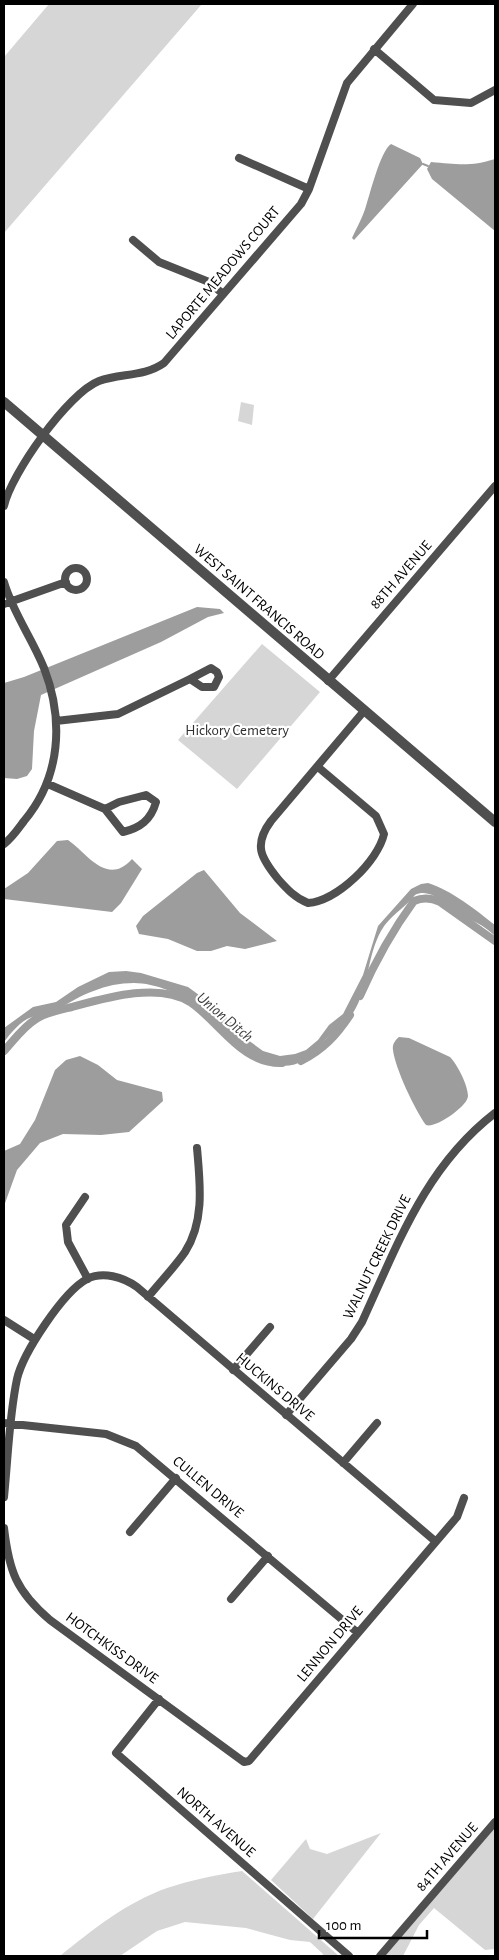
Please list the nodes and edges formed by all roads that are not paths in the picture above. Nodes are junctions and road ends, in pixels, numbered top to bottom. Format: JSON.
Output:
{"nodes":[{"id":1,"x":412,"y":4,"type":"edge"},
{"id":2,"x":374,"y":48,"type":"junction"},
{"id":3,"x":495,"y":90,"type":"edge"},
{"id":4,"x":239,"y":158,"type":"dead end"},
{"id":5,"x":309,"y":188,"type":"junction"},
{"id":6,"x":133,"y":240,"type":"dead end"},
{"id":7,"x":223,"y":294,"type":"junction"},
{"id":8,"x":4,"y":402,"type":"edge"},
{"id":9,"x":44,"y":436,"type":"junction"},
{"id":10,"x":495,"y":486,"type":"edge"},
{"id":11,"x":5,"y":494,"type":"edge"},
{"id":12,"x":4,"y":506,"type":"edge"},
{"id":13,"x":4,"y":582,"type":"edge"},
{"id":14,"x":66,"y":582,"type":"dead end"},
{"id":15,"x":7,"y":603,"type":"edge"},
{"id":16,"x":190,"y":679,"type":"dead end"},
{"id":17,"x":328,"y":681,"type":"junction"},
{"id":18,"x":364,"y":711,"type":"junction"},
{"id":19,"x":56,"y":721,"type":"junction"},
{"id":20,"x":318,"y":767,"type":"junction"},
{"id":21,"x":48,"y":784,"type":"junction"},
{"id":22,"x":106,"y":809,"type":"junction"},
{"id":23,"x":495,"y":822,"type":"edge"},
{"id":24,"x":4,"y":844,"type":"edge"},
{"id":25,"x":495,"y":1113,"type":"edge"},
{"id":26,"x":197,"y":1148,"type":"dead end"},
{"id":27,"x":85,"y":1197,"type":"dead end"},
{"id":28,"x":88,"y":1278,"type":"junction"},
{"id":29,"x":148,"y":1297,"type":"junction"},
{"id":30,"x":4,"y":1320,"type":"edge"},
{"id":31,"x":270,"y":1327,"type":"dead end"},
{"id":32,"x":34,"y":1339,"type":"junction"},
{"id":33,"x":233,"y":1370,"type":"junction"},
{"id":34,"x":286,"y":1415,"type":"junction"},
{"id":35,"x":377,"y":1423,"type":"dead end"},
{"id":36,"x":7,"y":1424,"type":"edge"},
{"id":37,"x":343,"y":1463,"type":"junction"},
{"id":38,"x":176,"y":1478,"type":"junction"},
{"id":39,"x":4,"y":1497,"type":"edge"},
{"id":40,"x":464,"y":1498,"type":"dead end"},
{"id":41,"x":4,"y":1528,"type":"edge"},
{"id":42,"x":130,"y":1532,"type":"dead end"},
{"id":43,"x":435,"y":1541,"type":"junction"},
{"id":44,"x":268,"y":1556,"type":"junction"},
{"id":45,"x":231,"y":1599,"type":"dead end"},
{"id":46,"x":358,"y":1633,"type":"junction"},
{"id":47,"x":159,"y":1699,"type":"junction"},
{"id":48,"x":244,"y":1762,"type":"joint"},
{"id":49,"x":495,"y":1822,"type":"edge"},
{"id":50,"x":349,"y":1956,"type":"edge"},
{"id":51,"x":380,"y":1956,"type":"edge"}],
"edges":[{"from":1,"to":2,"type":"street","name":"LAPORTE MEADOWS COURT"},
{"from":2,"to":3,"type":"street"},
{"from":2,"to":5,"type":"street","name":"LAPORTE MEADOWS COURT"},
{"from":4,"to":5,"type":"street"},
{"from":5,"to":7,"type":"street","name":"LAPORTE MEADOWS COURT"},
{"from":6,"to":7,"type":"street"},
{"from":7,"to":9,"type":"street","name":"LAPORTE MEADOWS COURT"},
{"from":8,"to":9,"type":"street","name":"WEST SAINT FRANCIS ROAD"},
{"from":9,"to":11,"type":"street","name":"LAPORTE MEADOWS COURT"},
{"from":9,"to":17,"type":"street","name":"WEST SAINT FRANCIS ROAD"},
{"from":10,"to":17,"type":"street","name":"88TH AVENUE"},
{"from":11,"to":12,"type":"street","name":"LAPORTE MEADOWS COURT"},
{"from":13,"to":15,"type":"street"},
{"from":14,"to":15,"type":"street"},
{"from":15,"to":19,"type":"street"},
{"from":16,"to":19,"type":"street"},
{"from":17,"to":18,"type":"street","name":"WEST SAINT FRANCIS ROAD"},
{"from":18,"to":20,"type":"street"},
{"from":18,"to":23,"type":"street","name":"WEST SAINT FRANCIS ROAD"},
{"from":19,"to":21,"type":"street"},
{"from":20,"to":20,"type":"street"},
{"from":21,"to":22,"type":"street"},
{"from":21,"to":24,"type":"street"},
{"from":22,"to":22,"type":"street"},
{"from":25,"to":34,"type":"street","name":"WALNUT CREEK DRIVE"},
{"from":26,"to":29,"type":"street"},
{"from":27,"to":28,"type":"street"},
{"from":28,"to":29,"type":"street","name":"HUCKINS DRIVE"},
{"from":28,"to":32,"type":"street"},
{"from":29,"to":33,"type":"street","name":"HUCKINS DRIVE"},
{"from":30,"to":32,"type":"street"},
{"from":31,"to":33,"type":"street"},
{"from":32,"to":36,"type":"street"},
{"from":33,"to":34,"type":"street","name":"HUCKINS DRIVE"},
{"from":34,"to":37,"type":"street","name":"HUCKINS DRIVE"},
{"from":35,"to":37,"type":"street"},
{"from":36,"to":38,"type":"street","name":"CULLEN DRIVE"},
{"from":36,"to":39,"type":"street"},
{"from":37,"to":43,"type":"street","name":"HUCKINS DRIVE"},
{"from":38,"to":42,"type":"street"},
{"from":38,"to":44,"type":"street","name":"CULLEN DRIVE"},
{"from":40,"to":43,"type":"street","name":"LENNON DRIVE"},
{"from":41,"to":47,"type":"street","name":"HOTCHKISS DRIVE"},
{"from":43,"to":46,"type":"street","name":"LENNON DRIVE"},
{"from":44,"to":45,"type":"street"},
{"from":44,"to":46,"type":"street","name":"CULLEN DRIVE"},
{"from":46,"to":48,"type":"street","name":"LENNON DRIVE"},
{"from":47,"to":48,"type":"street","name":"HOTCHKISS DRIVE"},
{"from":47,"to":50,"type":"street","name":"NORTH AVENUE"},
{"from":49,"to":51,"type":"street","name":"84TH AVENUE"}]}
